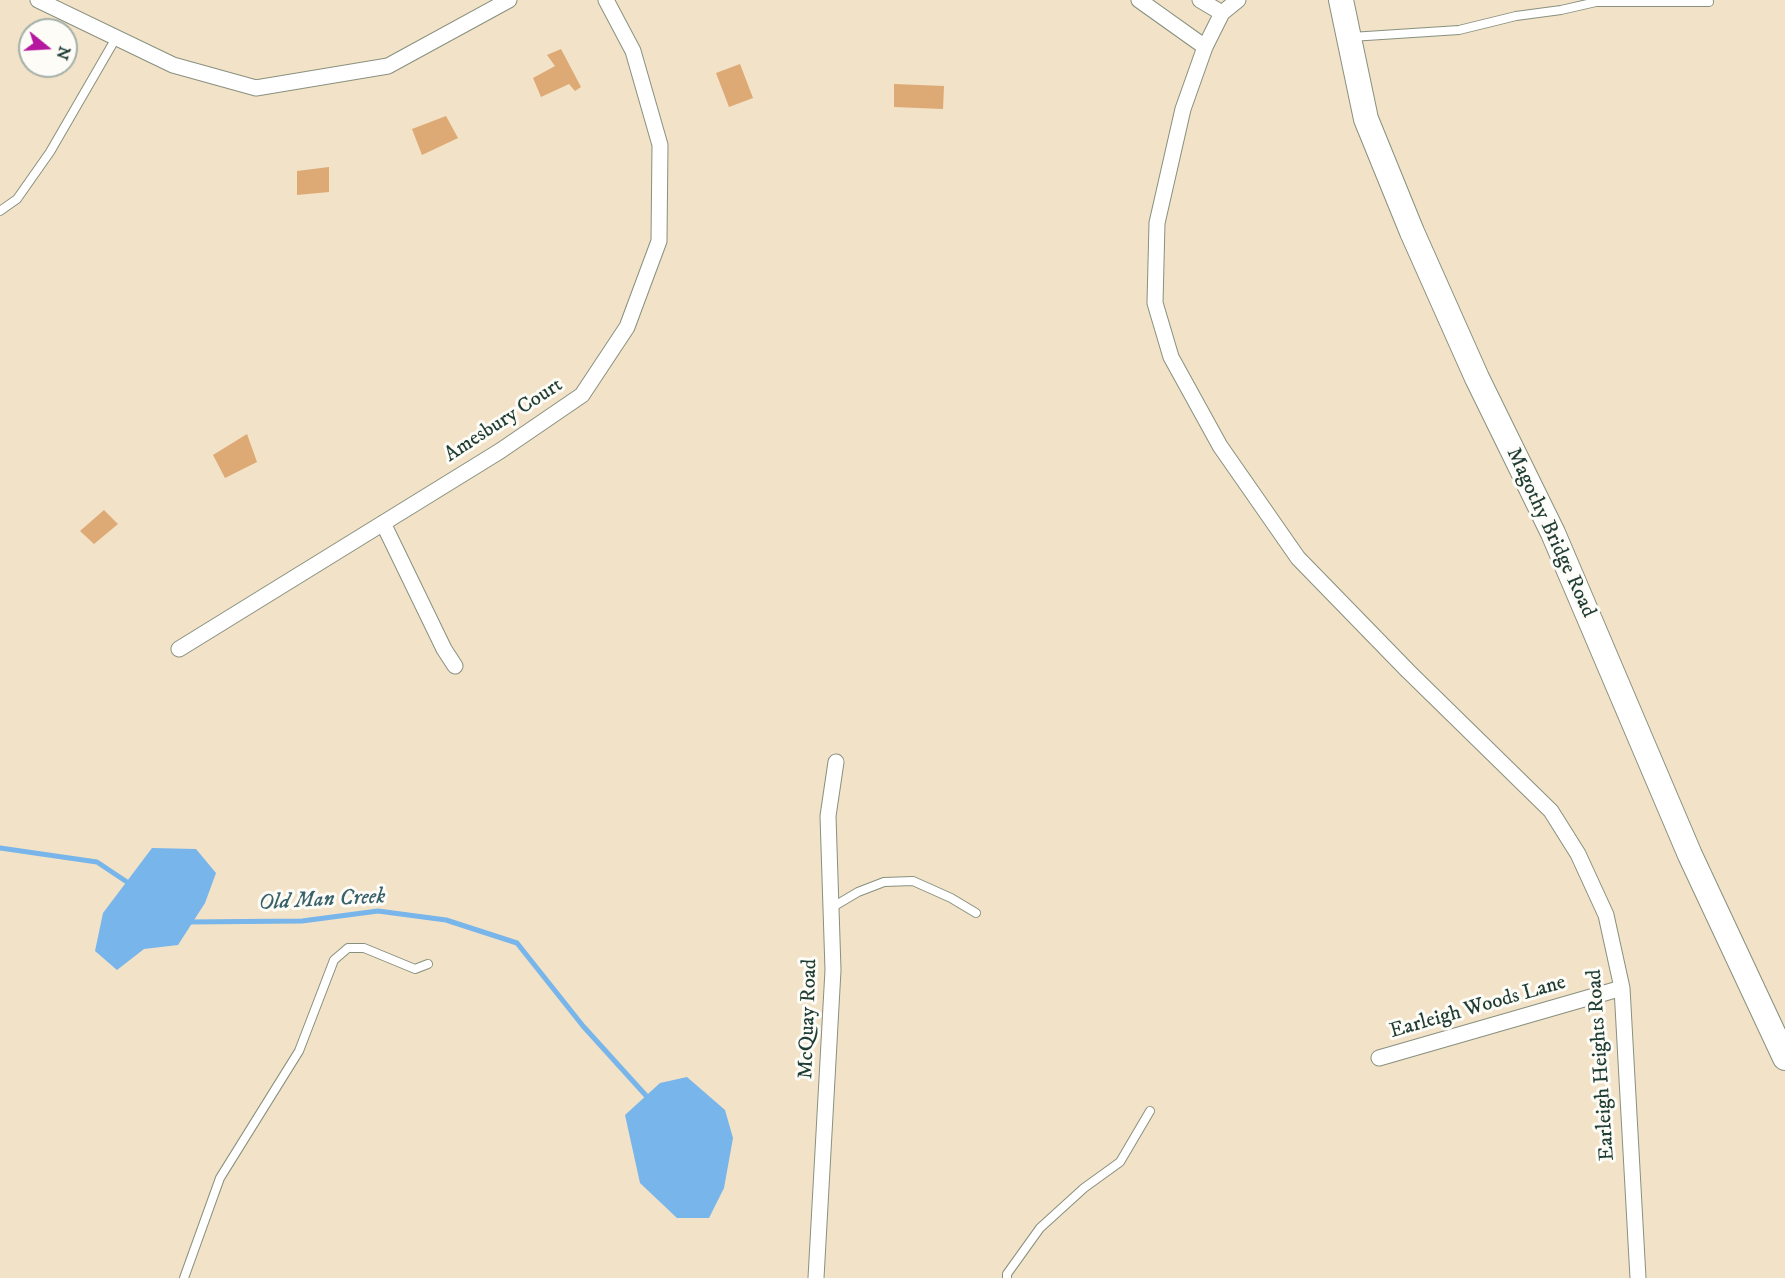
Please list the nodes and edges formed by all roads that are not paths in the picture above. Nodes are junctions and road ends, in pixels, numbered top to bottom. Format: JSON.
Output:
{"nodes":[{"id":1,"x":38,"y":0,"type":"edge"},
{"id":2,"x":509,"y":0,"type":"edge"},
{"id":3,"x":606,"y":0,"type":"edge"},
{"id":4,"x":1139,"y":0,"type":"edge"},
{"id":5,"x":1200,"y":0,"type":"edge"},
{"id":6,"x":1238,"y":0,"type":"edge"},
{"id":7,"x":1341,"y":0,"type":"edge"},
{"id":8,"x":1709,"y":2,"type":"dead end"},
{"id":9,"x":1222,"y":13,"type":"junction"},
{"id":10,"x":1349,"y":37,"type":"junction"},
{"id":11,"x":116,"y":38,"type":"junction"},
{"id":12,"x":1204,"y":47,"type":"junction"},
{"id":13,"x":0,"y":211,"type":"edge"},
{"id":14,"x":383,"y":523,"type":"junction"},
{"id":15,"x":179,"y":649,"type":"dead end"},
{"id":16,"x":455,"y":666,"type":"dead end"},
{"id":17,"x":836,"y":762,"type":"dead end"},
{"id":18,"x":831,"y":908,"type":"junction"},
{"id":19,"x":976,"y":913,"type":"dead end"},
{"id":20,"x":428,"y":964,"type":"dead end"},
{"id":21,"x":1622,"y":988,"type":"junction"},
{"id":22,"x":1379,"y":1058,"type":"dead end"},
{"id":23,"x":1785,"y":1058,"type":"edge"},
{"id":24,"x":1150,"y":1111,"type":"dead end"},
{"id":25,"x":184,"y":1278,"type":"edge"},
{"id":26,"x":816,"y":1278,"type":"edge"},
{"id":27,"x":1007,"y":1278,"type":"edge"},
{"id":28,"x":1638,"y":1278,"type":"edge"}],
"edges":[{"from":1,"to":11,"type":"street"},
{"from":2,"to":11,"type":"street"},
{"from":3,"to":14,"type":"street","name":"Amesbury Court"},
{"from":4,"to":12,"type":"street"},
{"from":5,"to":9,"type":"street"},
{"from":6,"to":9,"type":"street"},
{"from":7,"to":10,"type":"main road","name":"Magothy Bridge Road"},
{"from":8,"to":10,"type":"lane"},
{"from":9,"to":12,"type":"street","name":"Earleigh Heights Road"},
{"from":10,"to":23,"type":"main road","name":"Magothy Bridge Road"},
{"from":11,"to":13,"type":"lane"},
{"from":12,"to":21,"type":"street","name":"Earleigh Heights Road"},
{"from":14,"to":15,"type":"street","name":"Amesbury Court"},
{"from":14,"to":16,"type":"street"},
{"from":17,"to":18,"type":"street","name":"McQuay Road"},
{"from":18,"to":19,"type":"lane"},
{"from":18,"to":26,"type":"street","name":"McQuay Road"},
{"from":20,"to":25,"type":"lane"},
{"from":21,"to":22,"type":"street","name":"Earleigh Woods Lane"},
{"from":21,"to":28,"type":"street","name":"Earleigh Heights Road"},
{"from":24,"to":27,"type":"lane"}]}
